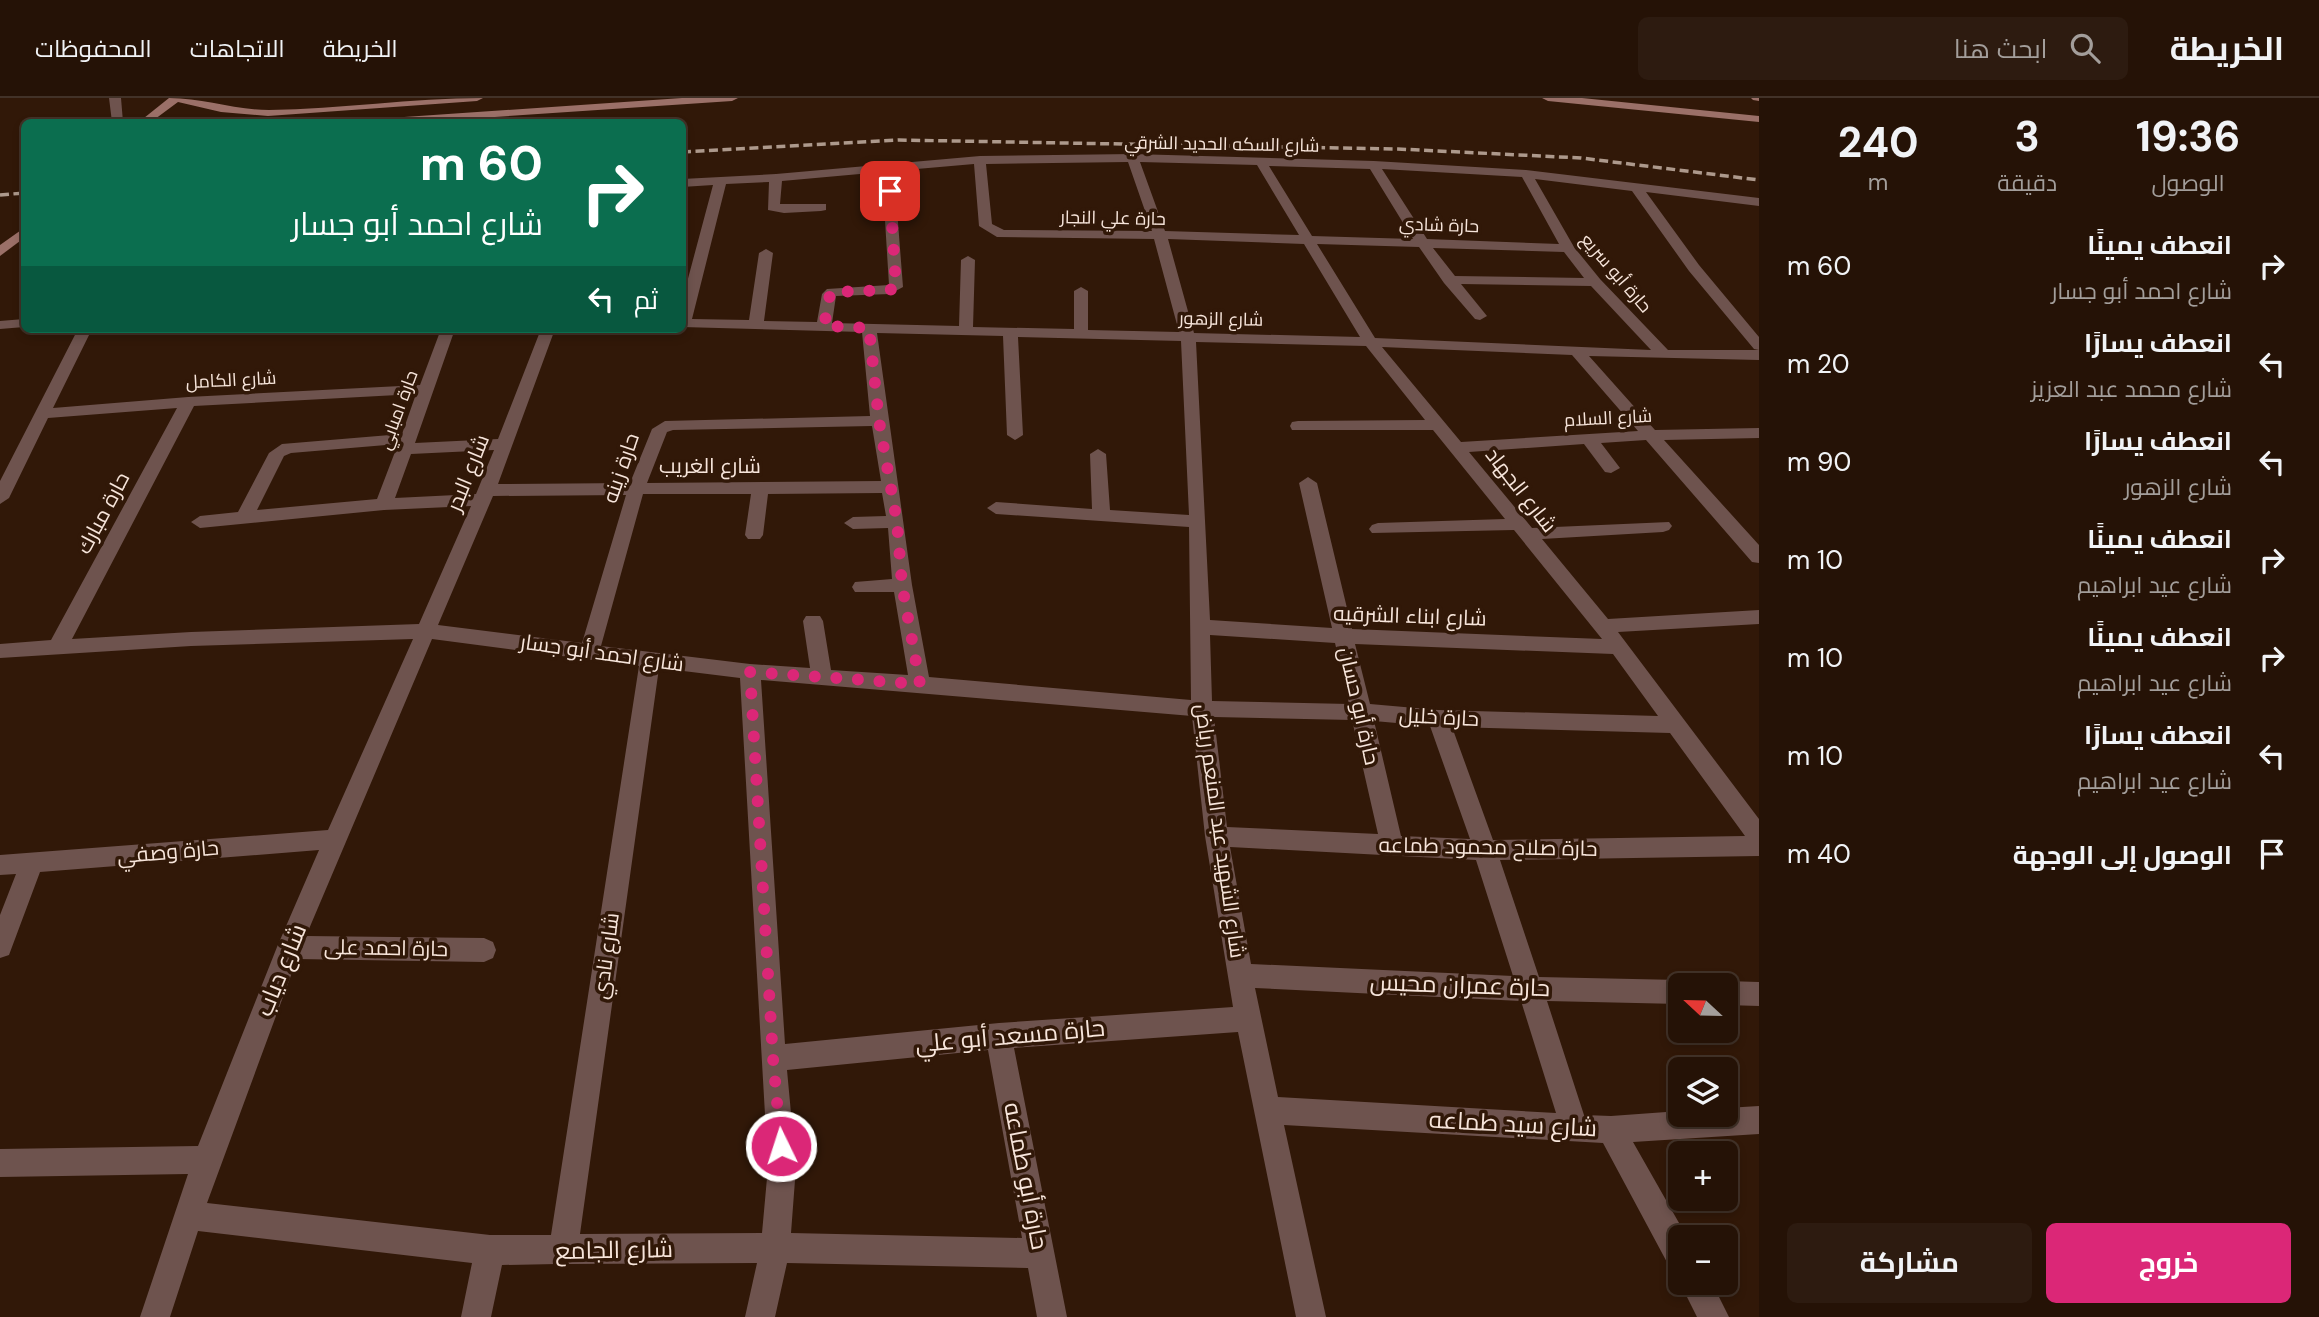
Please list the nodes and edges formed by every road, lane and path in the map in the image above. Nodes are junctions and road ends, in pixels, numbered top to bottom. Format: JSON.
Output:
{"nodes":[{"id":1,"x":115,"y":98,"type":"edge"},
{"id":2,"x":176,"y":98,"type":"edge"},
{"id":3,"x":477,"y":98,"type":"edge"},
{"id":4,"x":732,"y":98,"type":"edge"},
{"id":5,"x":1548,"y":98,"type":"edge"},
{"id":6,"x":1759,"y":118,"type":"edge"},
{"id":7,"x":118,"y":119,"type":"edge"},
{"id":8,"x":148,"y":119,"type":"edge"},
{"id":9,"x":420,"y":119,"type":"edge"},
{"id":10,"x":1133,"y":158,"type":"junction"},
{"id":11,"x":980,"y":160,"type":"junction"},
{"id":12,"x":1261,"y":162,"type":"junction"},
{"id":13,"x":1374,"y":165,"type":"junction"},
{"id":14,"x":888,"y":167,"type":"junction"},
{"id":15,"x":1526,"y":174,"type":"junction"},
{"id":16,"x":776,"y":178,"type":"junction"},
{"id":17,"x":720,"y":182,"type":"junction"},
{"id":18,"x":686,"y":184,"type":"edge"},
{"id":19,"x":1634,"y":185,"type":"junction"},
{"id":20,"x":1759,"y":202,"type":"edge"},
{"id":21,"x":821,"y":207,"type":"dead end"},
{"id":22,"x":1108,"y":219,"type":"dead end"},
{"id":23,"x":21,"y":234,"type":"edge"},
{"id":24,"x":1111,"y":235,"type":"junction"},
{"id":25,"x":1160,"y":235,"type":"junction"},
{"id":26,"x":1309,"y":239,"type":"junction"},
{"id":27,"x":1422,"y":244,"type":"junction"},
{"id":28,"x":1568,"y":248,"type":"junction"},
{"id":29,"x":0,"y":252,"type":"edge"},
{"id":30,"x":766,"y":253,"type":"dead end"},
{"id":31,"x":968,"y":260,"type":"dead end"},
{"id":32,"x":1449,"y":280,"type":"junction"},
{"id":33,"x":1595,"y":282,"type":"junction"},
{"id":34,"x":1080,"y":291,"type":"dead end"},
{"id":35,"x":686,"y":312,"type":"edge"},
{"id":36,"x":1480,"y":316,"type":"dead end"},
{"id":37,"x":21,"y":323,"type":"edge"},
{"id":38,"x":686,"y":323,"type":"edge"},
{"id":39,"x":756,"y":324,"type":"junction"},
{"id":40,"x":0,"y":325,"type":"edge"},
{"id":41,"x":824,"y":326,"type":"junction"},
{"id":42,"x":869,"y":328,"type":"junction"},
{"id":43,"x":966,"y":330,"type":"junction"},
{"id":44,"x":1010,"y":332,"type":"junction"},
{"id":45,"x":83,"y":333,"type":"edge"},
{"id":46,"x":446,"y":333,"type":"edge"},
{"id":47,"x":547,"y":333,"type":"edge"},
{"id":48,"x":1081,"y":335,"type":"junction"},
{"id":49,"x":1188,"y":338,"type":"junction"},
{"id":50,"x":1370,"y":342,"type":"junction"},
{"id":51,"x":1759,"y":346,"type":"edge"},
{"id":52,"x":1576,"y":352,"type":"junction"},
{"id":53,"x":1664,"y":355,"type":"junction"},
{"id":54,"x":1759,"y":355,"type":"edge"},
{"id":55,"x":425,"y":388,"type":"junction"},
{"id":56,"x":188,"y":402,"type":"junction"},
{"id":57,"x":40,"y":414,"type":"junction"},
{"id":58,"x":879,"y":421,"type":"junction"},
{"id":59,"x":1439,"y":425,"type":"junction"},
{"id":60,"x":1298,"y":426,"type":"dead end"},
{"id":61,"x":1759,"y":433,"type":"edge"},
{"id":62,"x":1014,"y":435,"type":"dead end"},
{"id":63,"x":1650,"y":435,"type":"junction"},
{"id":64,"x":1588,"y":438,"type":"junction"},
{"id":65,"x":407,"y":444,"type":"junction"},
{"id":66,"x":505,"y":444,"type":"junction"},
{"id":67,"x":1459,"y":447,"type":"junction"},
{"id":68,"x":1098,"y":454,"type":"dead end"},
{"id":69,"x":1611,"y":468,"type":"dead end"},
{"id":70,"x":1308,"y":483,"type":"dead end"},
{"id":71,"x":891,"y":487,"type":"junction"},
{"id":72,"x":636,"y":489,"type":"junction"},
{"id":73,"x":760,"y":490,"type":"junction"},
{"id":74,"x":485,"y":495,"type":"junction"},
{"id":75,"x":0,"y":498,"type":"edge"},
{"id":76,"x":384,"y":504,"type":"junction"},
{"id":77,"x":996,"y":508,"type":"dead end"},
{"id":78,"x":1101,"y":515,"type":"junction"},
{"id":79,"x":245,"y":517,"type":"junction"},
{"id":80,"x":201,"y":522,"type":"dead end"},
{"id":81,"x":897,"y":522,"type":"junction"},
{"id":82,"x":1198,"y":522,"type":"junction"},
{"id":83,"x":853,"y":523,"type":"dead end"},
{"id":84,"x":1663,"y":526,"type":"dead end"},
{"id":85,"x":1378,"y":529,"type":"dead end"},
{"id":86,"x":1523,"y":529,"type":"junction"},
{"id":87,"x":754,"y":535,"type":"dead end"},
{"id":88,"x":1759,"y":557,"type":"edge"},
{"id":89,"x":902,"y":585,"type":"junction"},
{"id":90,"x":862,"y":587,"type":"dead end"},
{"id":91,"x":1759,"y":617,"type":"edge"},
{"id":92,"x":813,"y":621,"type":"dead end"},
{"id":93,"x":1603,"y":626,"type":"junction"},
{"id":94,"x":1201,"y":627,"type":"junction"},
{"id":95,"x":425,"y":631,"type":"junction"},
{"id":96,"x":1343,"y":636,"type":"junction"},
{"id":97,"x":58,"y":646,"type":"junction"},
{"id":98,"x":1618,"y":647,"type":"junction"},
{"id":99,"x":0,"y":651,"type":"edge"},
{"id":100,"x":589,"y":653,"type":"junction"},
{"id":101,"x":650,"y":661,"type":"junction"},
{"id":102,"x":750,"y":672,"type":"junction"},
{"id":103,"x":822,"y":678,"type":"junction"},
{"id":104,"x":920,"y":684,"type":"junction"},
{"id":105,"x":1202,"y":709,"type":"junction"},
{"id":106,"x":1361,"y":712,"type":"junction"},
{"id":107,"x":1438,"y":718,"type":"junction"},
{"id":108,"x":1676,"y":725,"type":"junction"},
{"id":109,"x":1217,"y":836,"type":"junction"},
{"id":110,"x":1759,"y":837,"type":"edge"},
{"id":111,"x":336,"y":839,"type":"junction"},
{"id":112,"x":1392,"y":846,"type":"junction"},
{"id":113,"x":1759,"y":846,"type":"edge"},
{"id":114,"x":1485,"y":850,"type":"junction"},
{"id":115,"x":32,"y":863,"type":"junction"},
{"id":116,"x":0,"y":865,"type":"edge"},
{"id":117,"x":0,"y":947,"type":"edge"},
{"id":118,"x":289,"y":947,"type":"junction"},
{"id":119,"x":484,"y":950,"type":"dead end"},
{"id":120,"x":1239,"y":975,"type":"junction"},
{"id":121,"x":1529,"y":989,"type":"junction"},
{"id":122,"x":1668,"y":992,"type":"edge"},
{"id":123,"x":1738,"y":993,"type":"edge"},
{"id":124,"x":1759,"y":994,"type":"edge"},
{"id":125,"x":1248,"y":1019,"type":"junction"},
{"id":126,"x":999,"y":1036,"type":"junction"},
{"id":127,"x":773,"y":1058,"type":"junction"},
{"id":128,"x":1266,"y":1110,"type":"junction"},
{"id":129,"x":1759,"y":1120,"type":"edge"},
{"id":130,"x":1574,"y":1126,"type":"junction"},
{"id":131,"x":1611,"y":1130,"type":"junction"},
{"id":132,"x":206,"y":1160,"type":"junction"},
{"id":133,"x":0,"y":1163,"type":"edge"},
{"id":134,"x":190,"y":1215,"type":"junction"},
{"id":135,"x":1668,"y":1233,"type":"edge"},
{"id":136,"x":775,"y":1248,"type":"junction"},
{"id":137,"x":490,"y":1250,"type":"junction"},
{"id":138,"x":563,"y":1252,"type":"junction"},
{"id":139,"x":1040,"y":1253,"type":"junction"},
{"id":140,"x":1702,"y":1295,"type":"edge"},
{"id":141,"x":155,"y":1317,"type":"edge"},
{"id":142,"x":476,"y":1317,"type":"edge"},
{"id":143,"x":760,"y":1317,"type":"edge"},
{"id":144,"x":1052,"y":1317,"type":"edge"},
{"id":145,"x":1311,"y":1317,"type":"edge"},
{"id":146,"x":1714,"y":1317,"type":"edge"}],
"edges":[{"from":1,"to":7,"type":"street"},
{"from":2,"to":3,"type":"street"},
{"from":2,"to":8,"type":"street"},
{"from":4,"to":9,"type":"street"},
{"from":5,"to":6,"type":"street"},
{"from":10,"to":11,"type":"street","name":"شارع السكه الحديد الشرقي"},
{"from":10,"to":12,"type":"street","name":"شارع السكه الحديد الشرقي"},
{"from":10,"to":25,"type":"street","name":"شارع الشهيد عبد المنعم رياض"},
{"from":11,"to":14,"type":"street","name":"شارع السكه الحديد الشرقي"},
{"from":11,"to":24,"type":"street","name":"حارة علي النجار"},
{"from":12,"to":13,"type":"street","name":"شارع السكه الحديد الشرقي"},
{"from":12,"to":26,"type":"street","name":"شارع الجهاد"},
{"from":13,"to":15,"type":"street","name":"شارع السكه الحديد الشرقي"},
{"from":13,"to":27,"type":"street"},
{"from":14,"to":16,"type":"street","name":"شارع السكه الحديد الشرقي"},
{"from":14,"to":41,"type":"street"},
{"from":15,"to":19,"type":"street","name":"شارع السكه الحديد الشرقي"},
{"from":15,"to":28,"type":"street","name":"حارة أبو سريع"},
{"from":16,"to":17,"type":"street","name":"شارع السكه الحديد الشرقي"},
{"from":16,"to":21,"type":"street"},
{"from":17,"to":18,"type":"street","name":"شارع السكه الحديد الشرقي"},
{"from":17,"to":35,"type":"street"},
{"from":19,"to":20,"type":"street","name":"شارع السكه الحديد الشرقي"},
{"from":19,"to":51,"type":"street"},
{"from":22,"to":24,"type":"street"},
{"from":23,"to":29,"type":"street"},
{"from":24,"to":25,"type":"street","name":"حارة علي النجار"},
{"from":25,"to":26,"type":"street","name":"حارة علي النجار"},
{"from":25,"to":49,"type":"street","name":"شارع الشهيد عبد المنعم رياض"},
{"from":26,"to":27,"type":"street","name":"حارة شادي"},
{"from":26,"to":50,"type":"street","name":"شارع الجهاد"},
{"from":27,"to":28,"type":"street","name":"حارة شادي"},
{"from":27,"to":32,"type":"street"},
{"from":28,"to":33,"type":"street","name":"حارة أبو سريع"},
{"from":30,"to":39,"type":"street"},
{"from":31,"to":43,"type":"street"},
{"from":32,"to":33,"type":"street"},
{"from":32,"to":36,"type":"street"},
{"from":33,"to":53,"type":"street","name":"حارة أبو سريع"},
{"from":34,"to":48,"type":"street"},
{"from":37,"to":40,"type":"street"},
{"from":38,"to":39,"type":"street","name":"شارع الزهور"},
{"from":39,"to":41,"type":"street","name":"شارع الزهور"},
{"from":41,"to":42,"type":"street","name":"شارع الزهور"},
{"from":42,"to":43,"type":"street","name":"شارع الزهور"},
{"from":42,"to":58,"type":"street"},
{"from":43,"to":44,"type":"street","name":"شارع الزهور"},
{"from":44,"to":48,"type":"street","name":"شارع الزهور"},
{"from":44,"to":62,"type":"street"},
{"from":45,"to":57,"type":"street"},
{"from":46,"to":55,"type":"street","name":"حارة امبابي"},
{"from":47,"to":66,"type":"street","name":"شارع البدر"},
{"from":48,"to":49,"type":"street","name":"شارع الزهور"},
{"from":49,"to":50,"type":"street","name":"شارع الزهور"},
{"from":49,"to":82,"type":"street","name":"شارع الشهيد عبد المنعم رياض"},
{"from":50,"to":52,"type":"street","name":"شارع الزهور"},
{"from":50,"to":59,"type":"street","name":"شارع الجهاد"},
{"from":52,"to":53,"type":"street","name":"شارع الزهور"},
{"from":52,"to":63,"type":"street"},
{"from":53,"to":54,"type":"street","name":"شارع الزهور"},
{"from":55,"to":56,"type":"street","name":"شارع الكامل"},
{"from":55,"to":65,"type":"street","name":"حارة امبابي"},
{"from":56,"to":57,"type":"street","name":"شارع الكامل"},
{"from":56,"to":97,"type":"street","name":"حارة مبارك"},
{"from":57,"to":75,"type":"street"},
{"from":58,"to":71,"type":"street"},
{"from":58,"to":72,"type":"street","name":"حارة زينه"},
{"from":59,"to":60,"type":"street"},
{"from":59,"to":67,"type":"street","name":"شارع الجهاد"},
{"from":61,"to":63,"type":"street","name":"شارع السلام"},
{"from":63,"to":64,"type":"street","name":"شارع السلام"},
{"from":63,"to":88,"type":"street"},
{"from":64,"to":67,"type":"street","name":"شارع السلام"},
{"from":64,"to":69,"type":"street"},
{"from":65,"to":66,"type":"street"},
{"from":65,"to":76,"type":"street","name":"حارة امبابي"},
{"from":65,"to":79,"type":"street"},
{"from":66,"to":74,"type":"street","name":"شارع البدر"},
{"from":67,"to":86,"type":"street","name":"شارع الجهاد"},
{"from":68,"to":78,"type":"street"},
{"from":70,"to":96,"type":"street","name":"حارة أبو حسان"},
{"from":71,"to":73,"type":"street","name":"شارع الغريب"},
{"from":71,"to":81,"type":"street"},
{"from":72,"to":73,"type":"street","name":"شارع الغريب"},
{"from":72,"to":74,"type":"street","name":"شارع الغريب"},
{"from":72,"to":100,"type":"street","name":"حارة زينه"},
{"from":73,"to":87,"type":"street"},
{"from":74,"to":76,"type":"street","name":"شارع الغريب"},
{"from":74,"to":95,"type":"street","name":"شارع البدر"},
{"from":76,"to":79,"type":"street","name":"شارع الغريب"},
{"from":77,"to":78,"type":"street"},
{"from":78,"to":82,"type":"street"},
{"from":79,"to":80,"type":"street","name":"شارع الغريب"},
{"from":81,"to":83,"type":"street"},
{"from":81,"to":89,"type":"street"},
{"from":82,"to":94,"type":"street","name":"شارع الشهيد عبد المنعم رياض"},
{"from":84,"to":86,"type":"street"},
{"from":85,"to":86,"type":"street"},
{"from":86,"to":93,"type":"street","name":"شارع الجهاد"},
{"from":89,"to":90,"type":"street"},
{"from":89,"to":104,"type":"street"},
{"from":91,"to":93,"type":"street"},
{"from":92,"to":103,"type":"street"},
{"from":93,"to":98,"type":"street","name":"شارع الجهاد"},
{"from":94,"to":96,"type":"street","name":"شارع ابناء الشرقيه"},
{"from":94,"to":105,"type":"street","name":"شارع الشهيد عبد المنعم رياض"},
{"from":95,"to":97,"type":"street","name":"شارع احمد أبو جسار"},
{"from":95,"to":100,"type":"street","name":"شارع احمد أبو جسار"},
{"from":95,"to":111,"type":"street","name":"شارع دياب"},
{"from":96,"to":98,"type":"street","name":"شارع ابناء الشرقيه"},
{"from":96,"to":106,"type":"street","name":"حارة أبو حسان"},
{"from":97,"to":99,"type":"street","name":"شارع احمد أبو جسار"},
{"from":98,"to":108,"type":"street","name":"شارع الجهاد"},
{"from":100,"to":101,"type":"street","name":"شارع احمد أبو جسار"},
{"from":101,"to":102,"type":"street","name":"شارع احمد أبو جسار"},
{"from":101,"to":138,"type":"street","name":"شارع نادي"},
{"from":102,"to":103,"type":"street","name":"شارع احمد أبو جسار"},
{"from":102,"to":127,"type":"street"},
{"from":103,"to":104,"type":"street","name":"شارع احمد أبو جسار"},
{"from":104,"to":105,"type":"street","name":"شارع احمد أبو جسار"},
{"from":105,"to":106,"type":"street","name":"حارة خليل"},
{"from":105,"to":109,"type":"street","name":"شارع الشهيد عبد المنعم رياض"},
{"from":106,"to":107,"type":"street","name":"حارة خليل"},
{"from":106,"to":112,"type":"street","name":"حارة أبو حسان"},
{"from":107,"to":108,"type":"street","name":"حارة خليل"},
{"from":107,"to":114,"type":"street"},
{"from":108,"to":110,"type":"street","name":"شارع الجهاد"},
{"from":109,"to":112,"type":"street","name":"حارة صلاح محمود طماعه"},
{"from":109,"to":120,"type":"street","name":"شارع الشهيد عبد المنعم رياض"},
{"from":111,"to":115,"type":"street","name":"حارة وصفي"},
{"from":111,"to":118,"type":"street","name":"شارع دياب"},
{"from":112,"to":114,"type":"street","name":"حارة صلاح محمود طماعه"},
{"from":113,"to":114,"type":"street","name":"حارة صلاح محمود طماعه"},
{"from":114,"to":121,"type":"street"},
{"from":115,"to":116,"type":"street","name":"حارة وصفي"},
{"from":115,"to":117,"type":"street"},
{"from":118,"to":119,"type":"street","name":"حارة احمد على"},
{"from":118,"to":132,"type":"street","name":"شارع دياب"},
{"from":120,"to":121,"type":"street","name":"حارة عمران محيس"},
{"from":120,"to":125,"type":"street","name":"شارع الشهيد عبد المنعم رياض"},
{"from":121,"to":122,"type":"street","name":"حارة عمران محيس"},
{"from":121,"to":130,"type":"street"},
{"from":123,"to":124,"type":"street"},
{"from":125,"to":126,"type":"street","name":"حارة مسعد أبو علي"},
{"from":125,"to":128,"type":"street","name":"شارع الشهيد عبد المنعم رياض"},
{"from":126,"to":127,"type":"street","name":"حارة مسعد أبو علي"},
{"from":126,"to":139,"type":"street","name":"حارة أبو طماعه"},
{"from":127,"to":136,"type":"street"},
{"from":128,"to":130,"type":"street","name":"شارع سيد طماعه"},
{"from":128,"to":145,"type":"street","name":"شارع الشهيد عبد المنعم رياض"},
{"from":129,"to":131,"type":"street","name":"شارع سيد طماعه"},
{"from":130,"to":131,"type":"street","name":"شارع سيد طماعه"},
{"from":131,"to":135,"type":"street"},
{"from":132,"to":133,"type":"street"},
{"from":132,"to":134,"type":"street","name":"شارع دياب"},
{"from":134,"to":137,"type":"street","name":"شارع الجامع"},
{"from":134,"to":141,"type":"street","name":"شارع دياب"},
{"from":136,"to":138,"type":"street","name":"شارع الجامع"},
{"from":136,"to":139,"type":"street","name":"شارع الجامع"},
{"from":136,"to":143,"type":"street"},
{"from":137,"to":138,"type":"street","name":"شارع الجامع"},
{"from":137,"to":142,"type":"street"},
{"from":139,"to":144,"type":"street","name":"حارة أبو طماعه"},
{"from":140,"to":146,"type":"street"}]}
